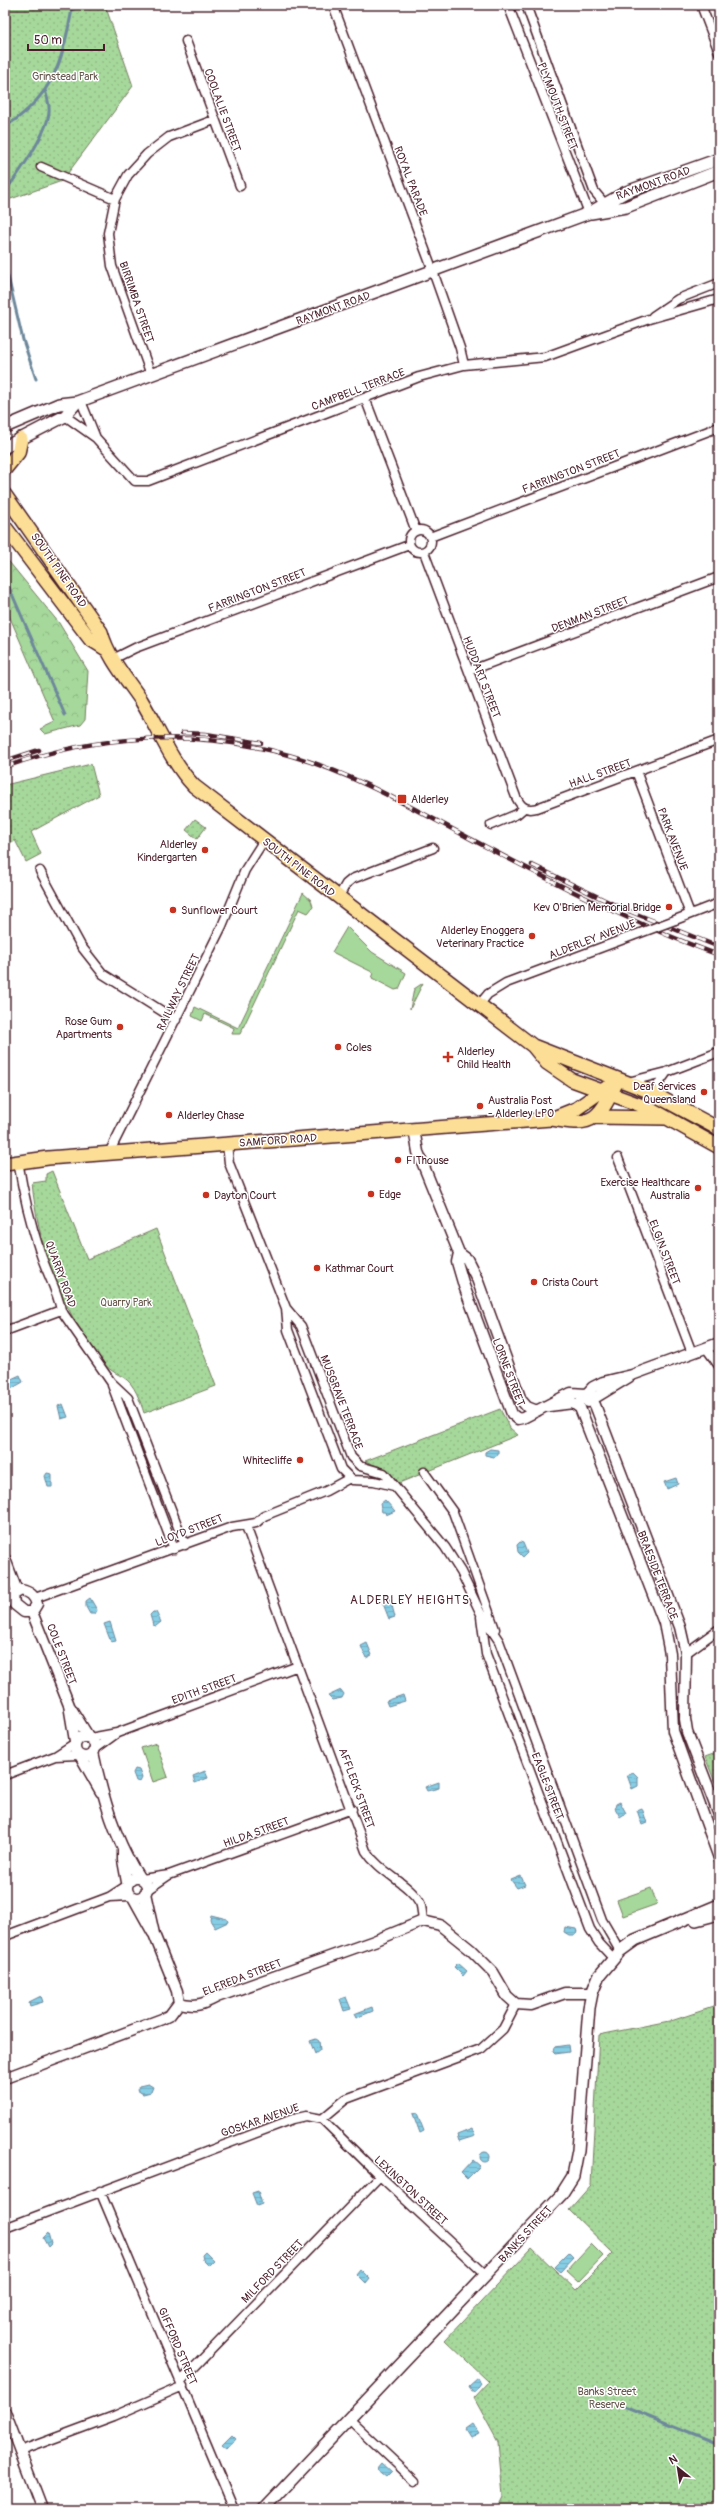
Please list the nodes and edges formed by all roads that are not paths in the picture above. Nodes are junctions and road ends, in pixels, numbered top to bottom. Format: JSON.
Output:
{"nodes":[{"id":1,"x":333,"y":5,"type":"edge"},
{"id":2,"x":508,"y":5,"type":"edge"},
{"id":3,"x":526,"y":5,"type":"edge"},
{"id":4,"x":701,"y":5,"type":"edge"},
{"id":5,"x":186,"y":41,"type":"dead end"},
{"id":6,"x":719,"y":52,"type":"edge"},
{"id":7,"x":214,"y":120,"type":"junction"},
{"id":8,"x":719,"y":159,"type":"edge"},
{"id":9,"x":41,"y":168,"type":"dead end"},
{"id":10,"x":719,"y":171,"type":"edge"},
{"id":11,"x":240,"y":186,"type":"dead end"},
{"id":12,"x":115,"y":199,"type":"junction"},
{"id":13,"x":604,"y":203,"type":"junction"},
{"id":14,"x":589,"y":213,"type":"junction"},
{"id":15,"x":433,"y":271,"type":"junction"},
{"id":16,"x":719,"y":283,"type":"edge"},
{"id":17,"x":719,"y":299,"type":"edge"},
{"id":18,"x":649,"y":319,"type":"junction"},
{"id":19,"x":464,"y":365,"type":"junction"},
{"id":20,"x":150,"y":375,"type":"junction"},
{"id":21,"x":365,"y":398,"type":"junction"},
{"id":22,"x":79,"y":401,"type":"junction"},
{"id":23,"x":65,"y":416,"type":"junction"},
{"id":24,"x":5,"y":427,"type":"edge"},
{"id":25,"x":719,"y":427,"type":"edge"},
{"id":26,"x":96,"y":438,"type":"junction"},
{"id":27,"x":21,"y":439,"type":"junction"},
{"id":28,"x":5,"y":447,"type":"edge"},
{"id":29,"x":5,"y":469,"type":"edge"},
{"id":30,"x":5,"y":495,"type":"edge"},
{"id":31,"x":5,"y":527,"type":"edge"},
{"id":32,"x":416,"y":531,"type":"junction"},
{"id":33,"x":430,"y":537,"type":"junction"},
{"id":34,"x":410,"y":545,"type":"junction"},
{"id":35,"x":424,"y":552,"type":"junction"},
{"id":36,"x":719,"y":577,"type":"edge"},
{"id":37,"x":110,"y":654,"type":"junction"},
{"id":38,"x":469,"y":671,"type":"junction"},
{"id":39,"x":719,"y":740,"type":"edge"},
{"id":40,"x":636,"y":771,"type":"junction"},
{"id":41,"x":524,"y":808,"type":"junction"},
{"id":42,"x":491,"y":825,"type":"dead end"},
{"id":43,"x":264,"y":840,"type":"junction"},
{"id":44,"x":433,"y":848,"type":"dead end"},
{"id":45,"x":40,"y":871,"type":"dead end"},
{"id":46,"x":338,"y":898,"type":"junction"},
{"id":47,"x":719,"y":903,"type":"edge"},
{"id":48,"x":690,"y":914,"type":"junction"},
{"id":49,"x":479,"y":1005,"type":"junction"},
{"id":50,"x":176,"y":1020,"type":"junction"},
{"id":51,"x":533,"y":1046,"type":"junction"},
{"id":52,"x":719,"y":1052,"type":"edge"},
{"id":53,"x":667,"y":1072,"type":"junction"},
{"id":54,"x":619,"y":1079,"type":"junction"},
{"id":55,"x":606,"y":1097,"type":"junction"},
{"id":56,"x":660,"y":1097,"type":"junction"},
{"id":57,"x":596,"y":1117,"type":"junction"},
{"id":58,"x":611,"y":1118,"type":"junction"},
{"id":59,"x":666,"y":1118,"type":"junction"},
{"id":60,"x":551,"y":1119,"type":"junction"},
{"id":61,"x":719,"y":1129,"type":"edge"},
{"id":62,"x":414,"y":1130,"type":"junction"},
{"id":63,"x":227,"y":1144,"type":"junction"},
{"id":64,"x":719,"y":1147,"type":"edge"},
{"id":65,"x":109,"y":1153,"type":"junction"},
{"id":66,"x":618,"y":1158,"type":"dead end"},
{"id":67,"x":18,"y":1161,"type":"junction"},
{"id":68,"x":5,"y":1164,"type":"edge"},
{"id":69,"x":459,"y":1253,"type":"junction"},
{"id":70,"x":286,"y":1308,"type":"junction"},
{"id":71,"x":61,"y":1310,"type":"junction"},
{"id":72,"x":5,"y":1331,"type":"edge"},
{"id":73,"x":719,"y":1343,"type":"edge"},
{"id":74,"x":706,"y":1348,"type":"junction"},
{"id":75,"x":692,"y":1353,"type":"junction"},
{"id":76,"x":719,"y":1366,"type":"edge"},
{"id":77,"x":111,"y":1382,"type":"junction"},
{"id":78,"x":590,"y":1397,"type":"junction"},
{"id":79,"x":572,"y":1401,"type":"junction"},
{"id":80,"x":537,"y":1411,"type":"junction"},
{"id":81,"x":424,"y":1472,"type":"dead end"},
{"id":82,"x":348,"y":1479,"type":"junction"},
{"id":83,"x":395,"y":1486,"type":"junction"},
{"id":84,"x":246,"y":1526,"type":"junction"},
{"id":85,"x":185,"y":1545,"type":"junction"},
{"id":86,"x":174,"y":1549,"type":"junction"},
{"id":87,"x":5,"y":1559,"type":"edge"},
{"id":88,"x":17,"y":1591,"type":"junction"},
{"id":89,"x":35,"y":1598,"type":"junction"},
{"id":90,"x":9,"y":1606,"type":"edge"},
{"id":91,"x":32,"y":1612,"type":"junction"},
{"id":92,"x":481,"y":1614,"type":"junction"},
{"id":93,"x":719,"y":1629,"type":"edge"},
{"id":94,"x":499,"y":1642,"type":"junction"},
{"id":95,"x":686,"y":1652,"type":"junction"},
{"id":96,"x":298,"y":1666,"type":"junction"},
{"id":97,"x":69,"y":1705,"type":"junction"},
{"id":98,"x":117,"y":1733,"type":"junction"},
{"id":99,"x":89,"y":1737,"type":"junction"},
{"id":100,"x":75,"y":1742,"type":"junction"},
{"id":101,"x":94,"y":1751,"type":"junction"},
{"id":102,"x":55,"y":1756,"type":"junction"},
{"id":103,"x":79,"y":1756,"type":"junction"},
{"id":104,"x":5,"y":1775,"type":"edge"},
{"id":105,"x":102,"y":1793,"type":"junction"},
{"id":106,"x":352,"y":1809,"type":"junction"},
{"id":107,"x":719,"y":1815,"type":"edge"},
{"id":108,"x":123,"y":1849,"type":"junction"},
{"id":109,"x":719,"y":1858,"type":"edge"},
{"id":110,"x":169,"y":1875,"type":"junction"},
{"id":111,"x":141,"y":1878,"type":"junction"},
{"id":112,"x":127,"y":1884,"type":"junction"},
{"id":113,"x":146,"y":1892,"type":"junction"},
{"id":114,"x":109,"y":1897,"type":"junction"},
{"id":115,"x":131,"y":1897,"type":"junction"},
{"id":116,"x":719,"y":1905,"type":"edge"},
{"id":117,"x":719,"y":1914,"type":"edge"},
{"id":118,"x":602,"y":1920,"type":"junction"},
{"id":119,"x":423,"y":1921,"type":"junction"},
{"id":120,"x":680,"y":1922,"type":"junction"},
{"id":121,"x":588,"y":1924,"type":"junction"},
{"id":122,"x":154,"y":1934,"type":"junction"},
{"id":123,"x":5,"y":1936,"type":"edge"},
{"id":124,"x":616,"y":1955,"type":"junction"},
{"id":125,"x":592,"y":1993,"type":"junction"},
{"id":126,"x":179,"y":2003,"type":"junction"},
{"id":127,"x":516,"y":2004,"type":"junction"},
{"id":128,"x":5,"y":2078,"type":"edge"},
{"id":129,"x":322,"y":2119,"type":"junction"},
{"id":130,"x":380,"y":2176,"type":"junction"},
{"id":131,"x":100,"y":2191,"type":"junction"},
{"id":132,"x":5,"y":2228,"type":"edge"},
{"id":133,"x":486,"y":2275,"type":"junction"},
{"id":134,"x":182,"y":2383,"type":"junction"},
{"id":135,"x":5,"y":2412,"type":"edge"},
{"id":136,"x":349,"y":2419,"type":"junction"},
{"id":137,"x":20,"y":2451,"type":"junction"},
{"id":138,"x":415,"y":2481,"type":"dead end"},
{"id":139,"x":42,"y":2509,"type":"edge"},
{"id":140,"x":234,"y":2509,"type":"edge"},
{"id":141,"x":264,"y":2509,"type":"edge"}],
"edges":[{"from":1,"to":15,"type":"street","name":"ROYAL PARADE"},
{"from":2,"to":14,"type":"street","name":"PLYMOUTH STREET"},
{"from":3,"to":13,"type":"street","name":"PLYMOUTH STREET"},
{"from":4,"to":6,"type":"street"},
{"from":5,"to":7,"type":"street","name":"COOLALIE STREET"},
{"from":7,"to":11,"type":"street","name":"COOLALIE STREET"},
{"from":7,"to":12,"type":"street","name":"BIRRIMBA STREET"},
{"from":8,"to":13,"type":"main road","name":"RAYMONT ROAD"},
{"from":9,"to":12,"type":"street"},
{"from":10,"to":14,"type":"main road","name":"RAYMONT ROAD"},
{"from":12,"to":20,"type":"street","name":"BIRRIMBA STREET"},
{"from":13,"to":14,"type":"main road","name":"RAYMONT ROAD"},
{"from":14,"to":15,"type":"main road","name":"RAYMONT ROAD"},
{"from":15,"to":19,"type":"street","name":"ROYAL PARADE"},
{"from":15,"to":20,"type":"main road","name":"RAYMONT ROAD"},
{"from":16,"to":18,"type":"street","name":"CAMPBELL TERRACE"},
{"from":17,"to":18,"type":"street","name":"CAMPBELL TERRACE"},
{"from":18,"to":19,"type":"street","name":"CAMPBELL TERRACE"},
{"from":19,"to":21,"type":"street","name":"CAMPBELL TERRACE"},
{"from":20,"to":22,"type":"main road","name":"RAYMONT ROAD"},
{"from":21,"to":26,"type":"street","name":"CAMPBELL TERRACE"},
{"from":21,"to":32,"type":"street"},
{"from":22,"to":23,"type":"main road","name":"RAYMONT ROAD"},
{"from":22,"to":24,"type":"main road","name":"RAYMONT ROAD"},
{"from":22,"to":26,"type":"street","name":"CAMPBELL TERRACE"},
{"from":23,"to":26,"type":"street","name":"CAMPBELL TERRACE"},
{"from":23,"to":27,"type":"main road","name":"RAYMONT ROAD"},
{"from":25,"to":33,"type":"street","name":"FARRINGTON STREET"},
{"from":27,"to":28,"type":"main road","name":"RAYMONT ROAD"},
{"from":27,"to":29,"type":"main road"},
{"from":30,"to":37,"type":"main road","name":"SOUTH PINE ROAD"},
{"from":31,"to":37,"type":"main road","name":"SOUTH PINE ROAD"},
{"from":32,"to":33,"type":"street"},
{"from":32,"to":34,"type":"street"},
{"from":33,"to":35,"type":"street"},
{"from":34,"to":35,"type":"street"},
{"from":34,"to":37,"type":"street","name":"FARRINGTON STREET"},
{"from":35,"to":38,"type":"street","name":"HUDDART STREET"},
{"from":36,"to":38,"type":"street","name":"DENMAN STREET"},
{"from":37,"to":43,"type":"main road","name":"SOUTH PINE ROAD"},
{"from":38,"to":41,"type":"street","name":"HUDDART STREET"},
{"from":39,"to":40,"type":"street","name":"HALL STREET"},
{"from":40,"to":41,"type":"street","name":"HALL STREET"},
{"from":40,"to":48,"type":"street","name":"PARK AVENUE"},
{"from":41,"to":42,"type":"street","name":"HALL STREET"},
{"from":43,"to":46,"type":"main road","name":"SOUTH PINE ROAD"},
{"from":43,"to":50,"type":"street","name":"RAILWAY STREET"},
{"from":44,"to":46,"type":"street"},
{"from":45,"to":50,"type":"street"},
{"from":46,"to":49,"type":"main road","name":"SOUTH PINE ROAD"},
{"from":47,"to":48,"type":"street","name":"ALDERLEY AVENUE"},
{"from":48,"to":49,"type":"street","name":"ALDERLEY AVENUE","bridge":true},
{"from":49,"to":51,"type":"main road","name":"SOUTH PINE ROAD"},
{"from":50,"to":65,"type":"street","name":"RAILWAY STREET"},
{"from":51,"to":54,"type":"main road","name":"SOUTH PINE ROAD"},
{"from":51,"to":55,"type":"main road","name":"SOUTH PINE ROAD"},
{"from":52,"to":53,"type":"street"},
{"from":53,"to":54,"type":"street"},
{"from":53,"to":56,"type":"street"},
{"from":54,"to":55,"type":"main road","name":"SAMFORD ROAD"},
{"from":54,"to":56,"type":"main road","name":"SOUTH PINE ROAD"},
{"from":55,"to":57,"type":"main road","name":"SAMFORD ROAD"},
{"from":55,"to":58,"type":"main road"},
{"from":55,"to":59,"type":"main road","name":"SOUTH PINE ROAD"},
{"from":55,"to":60,"type":"main road","name":"SAMFORD ROAD"},
{"from":56,"to":61,"type":"main road","name":"SOUTH PINE ROAD"},
{"from":57,"to":58,"type":"main road"},
{"from":57,"to":60,"type":"main road","name":"SAMFORD ROAD"},
{"from":58,"to":59,"type":"main road"},
{"from":59,"to":64,"type":"main road","name":"SOUTH PINE ROAD"},
{"from":60,"to":62,"type":"main road","name":"SAMFORD ROAD"},
{"from":62,"to":63,"type":"main road","name":"SAMFORD ROAD"},
{"from":62,"to":69,"type":"street","name":"LORNE STREET"},
{"from":63,"to":65,"type":"main road","name":"SAMFORD ROAD"},
{"from":63,"to":70,"type":"street","name":"MUSGRAVE TERRACE"},
{"from":65,"to":67,"type":"main road","name":"SAMFORD ROAD"},
{"from":66,"to":75,"type":"street","name":"ELGIN STREET"},
{"from":67,"to":68,"type":"main road","name":"SAMFORD ROAD"},
{"from":67,"to":71,"type":"street","name":"QUARRY ROAD"},
{"from":69,"to":80,"type":"street","name":"LORNE STREET"},
{"from":69,"to":80,"type":"street","name":"LORNE STREET"},
{"from":70,"to":82,"type":"street","name":"MUSGRAVE TERRACE"},
{"from":70,"to":83,"type":"street","name":"MUSGRAVE TERRACE"},
{"from":71,"to":72,"type":"street"},
{"from":71,"to":77,"type":"street","name":"QUARRY ROAD"},
{"from":73,"to":74,"type":"street"},
{"from":74,"to":75,"type":"street"},
{"from":74,"to":76,"type":"street"},
{"from":75,"to":78,"type":"street"},
{"from":77,"to":85,"type":"street","name":"QUARRY ROAD"},
{"from":77,"to":86,"type":"street","name":"QUARRY ROAD"},
{"from":78,"to":79,"type":"street"},
{"from":78,"to":79,"type":"street"},
{"from":78,"to":95,"type":"street","name":"BRAESIDE TERRACE"},
{"from":79,"to":80,"type":"street"},
{"from":79,"to":109,"type":"street","name":"BRAESIDE TERRACE"},
{"from":81,"to":94,"type":"street","name":"EAGLE STREET"},
{"from":82,"to":83,"type":"street"},
{"from":82,"to":84,"type":"street","name":"LLOYD STREET"},
{"from":83,"to":92,"type":"street","name":"EAGLE STREET"},
{"from":84,"to":85,"type":"street","name":"LLOYD STREET"},
{"from":84,"to":96,"type":"street","name":"AFFLECK STREET"},
{"from":85,"to":86,"type":"street","name":"LLOYD STREET"},
{"from":86,"to":89,"type":"street","name":"LLOYD STREET"},
{"from":87,"to":88,"type":"street"},
{"from":88,"to":89,"type":"street"},
{"from":88,"to":90,"type":"street"},
{"from":89,"to":91,"type":"street"},
{"from":90,"to":91,"type":"street"},
{"from":91,"to":97,"type":"street","name":"COLE STREET"},
{"from":92,"to":94,"type":"street","name":"EAGLE STREET"},
{"from":92,"to":121,"type":"street","name":"EAGLE STREET"},
{"from":93,"to":95,"type":"street"},
{"from":94,"to":118,"type":"street","name":"EAGLE STREET"},
{"from":95,"to":107,"type":"street","name":"BRAESIDE TERRACE"},
{"from":96,"to":98,"type":"street","name":"EDITH STREET"},
{"from":96,"to":106,"type":"street","name":"AFFLECK STREET"},
{"from":97,"to":99,"type":"street","name":"COLE STREET"},
{"from":97,"to":100,"type":"street","name":"COLE STREET"},
{"from":98,"to":99,"type":"street","name":"EDITH STREET"},
{"from":98,"to":101,"type":"street","name":"EDITH STREET"},
{"from":99,"to":100,"type":"street"},
{"from":99,"to":101,"type":"street"},
{"from":100,"to":102,"type":"street"},
{"from":100,"to":103,"type":"street"},
{"from":101,"to":103,"type":"street"},
{"from":101,"to":105,"type":"street"},
{"from":102,"to":103,"type":"street"},
{"from":102,"to":104,"type":"street"},
{"from":103,"to":105,"type":"street"},
{"from":105,"to":108,"type":"street"},
{"from":106,"to":110,"type":"street","name":"HILDA STREET"},
{"from":106,"to":119,"type":"street","name":"AFFLECK STREET"},
{"from":108,"to":111,"type":"street"},
{"from":108,"to":112,"type":"street"},
{"from":110,"to":111,"type":"street","name":"HILDA STREET"},
{"from":110,"to":113,"type":"street","name":"HILDA STREET"},
{"from":111,"to":112,"type":"street"},
{"from":111,"to":113,"type":"street"},
{"from":112,"to":114,"type":"street"},
{"from":112,"to":115,"type":"street"},
{"from":113,"to":115,"type":"street"},
{"from":113,"to":122,"type":"street"},
{"from":114,"to":115,"type":"street"},
{"from":114,"to":123,"type":"street"},
{"from":115,"to":122,"type":"street"},
{"from":116,"to":120,"type":"main road","name":"BANKS STREET"},
{"from":117,"to":120,"type":"main road","name":"BANKS STREET"},
{"from":118,"to":121,"type":"street"},
{"from":118,"to":124,"type":"street","name":"EAGLE STREET"},
{"from":119,"to":126,"type":"street","name":"ELFREDA STREET"},
{"from":119,"to":127,"type":"street"},
{"from":120,"to":124,"type":"main road","name":"BANKS STREET"},
{"from":121,"to":124,"type":"street","name":"EAGLE STREET"},
{"from":122,"to":126,"type":"street"},
{"from":124,"to":125,"type":"main road","name":"BANKS STREET"},
{"from":125,"to":127,"type":"street"},
{"from":125,"to":133,"type":"main road","name":"BANKS STREET"},
{"from":126,"to":128,"type":"street"},
{"from":127,"to":129,"type":"street"},
{"from":129,"to":130,"type":"street","name":"LEXINGTON STREET"},
{"from":129,"to":131,"type":"street","name":"GOSKAR AVENUE"},
{"from":130,"to":133,"type":"street","name":"LEXINGTON STREET"},
{"from":130,"to":134,"type":"street","name":"MILFORD STREET"},
{"from":131,"to":132,"type":"street","name":"GOSKAR AVENUE"},
{"from":131,"to":134,"type":"street","name":"GIFFORD STREET"},
{"from":133,"to":136,"type":"main road","name":"BANKS STREET"},
{"from":134,"to":137,"type":"street","name":"MILFORD STREET"},
{"from":134,"to":140,"type":"street","name":"GIFFORD STREET"},
{"from":135,"to":137,"type":"street"},
{"from":136,"to":138,"type":"street"},
{"from":136,"to":141,"type":"main road","name":"BANKS STREET"},
{"from":137,"to":139,"type":"street"}]}
